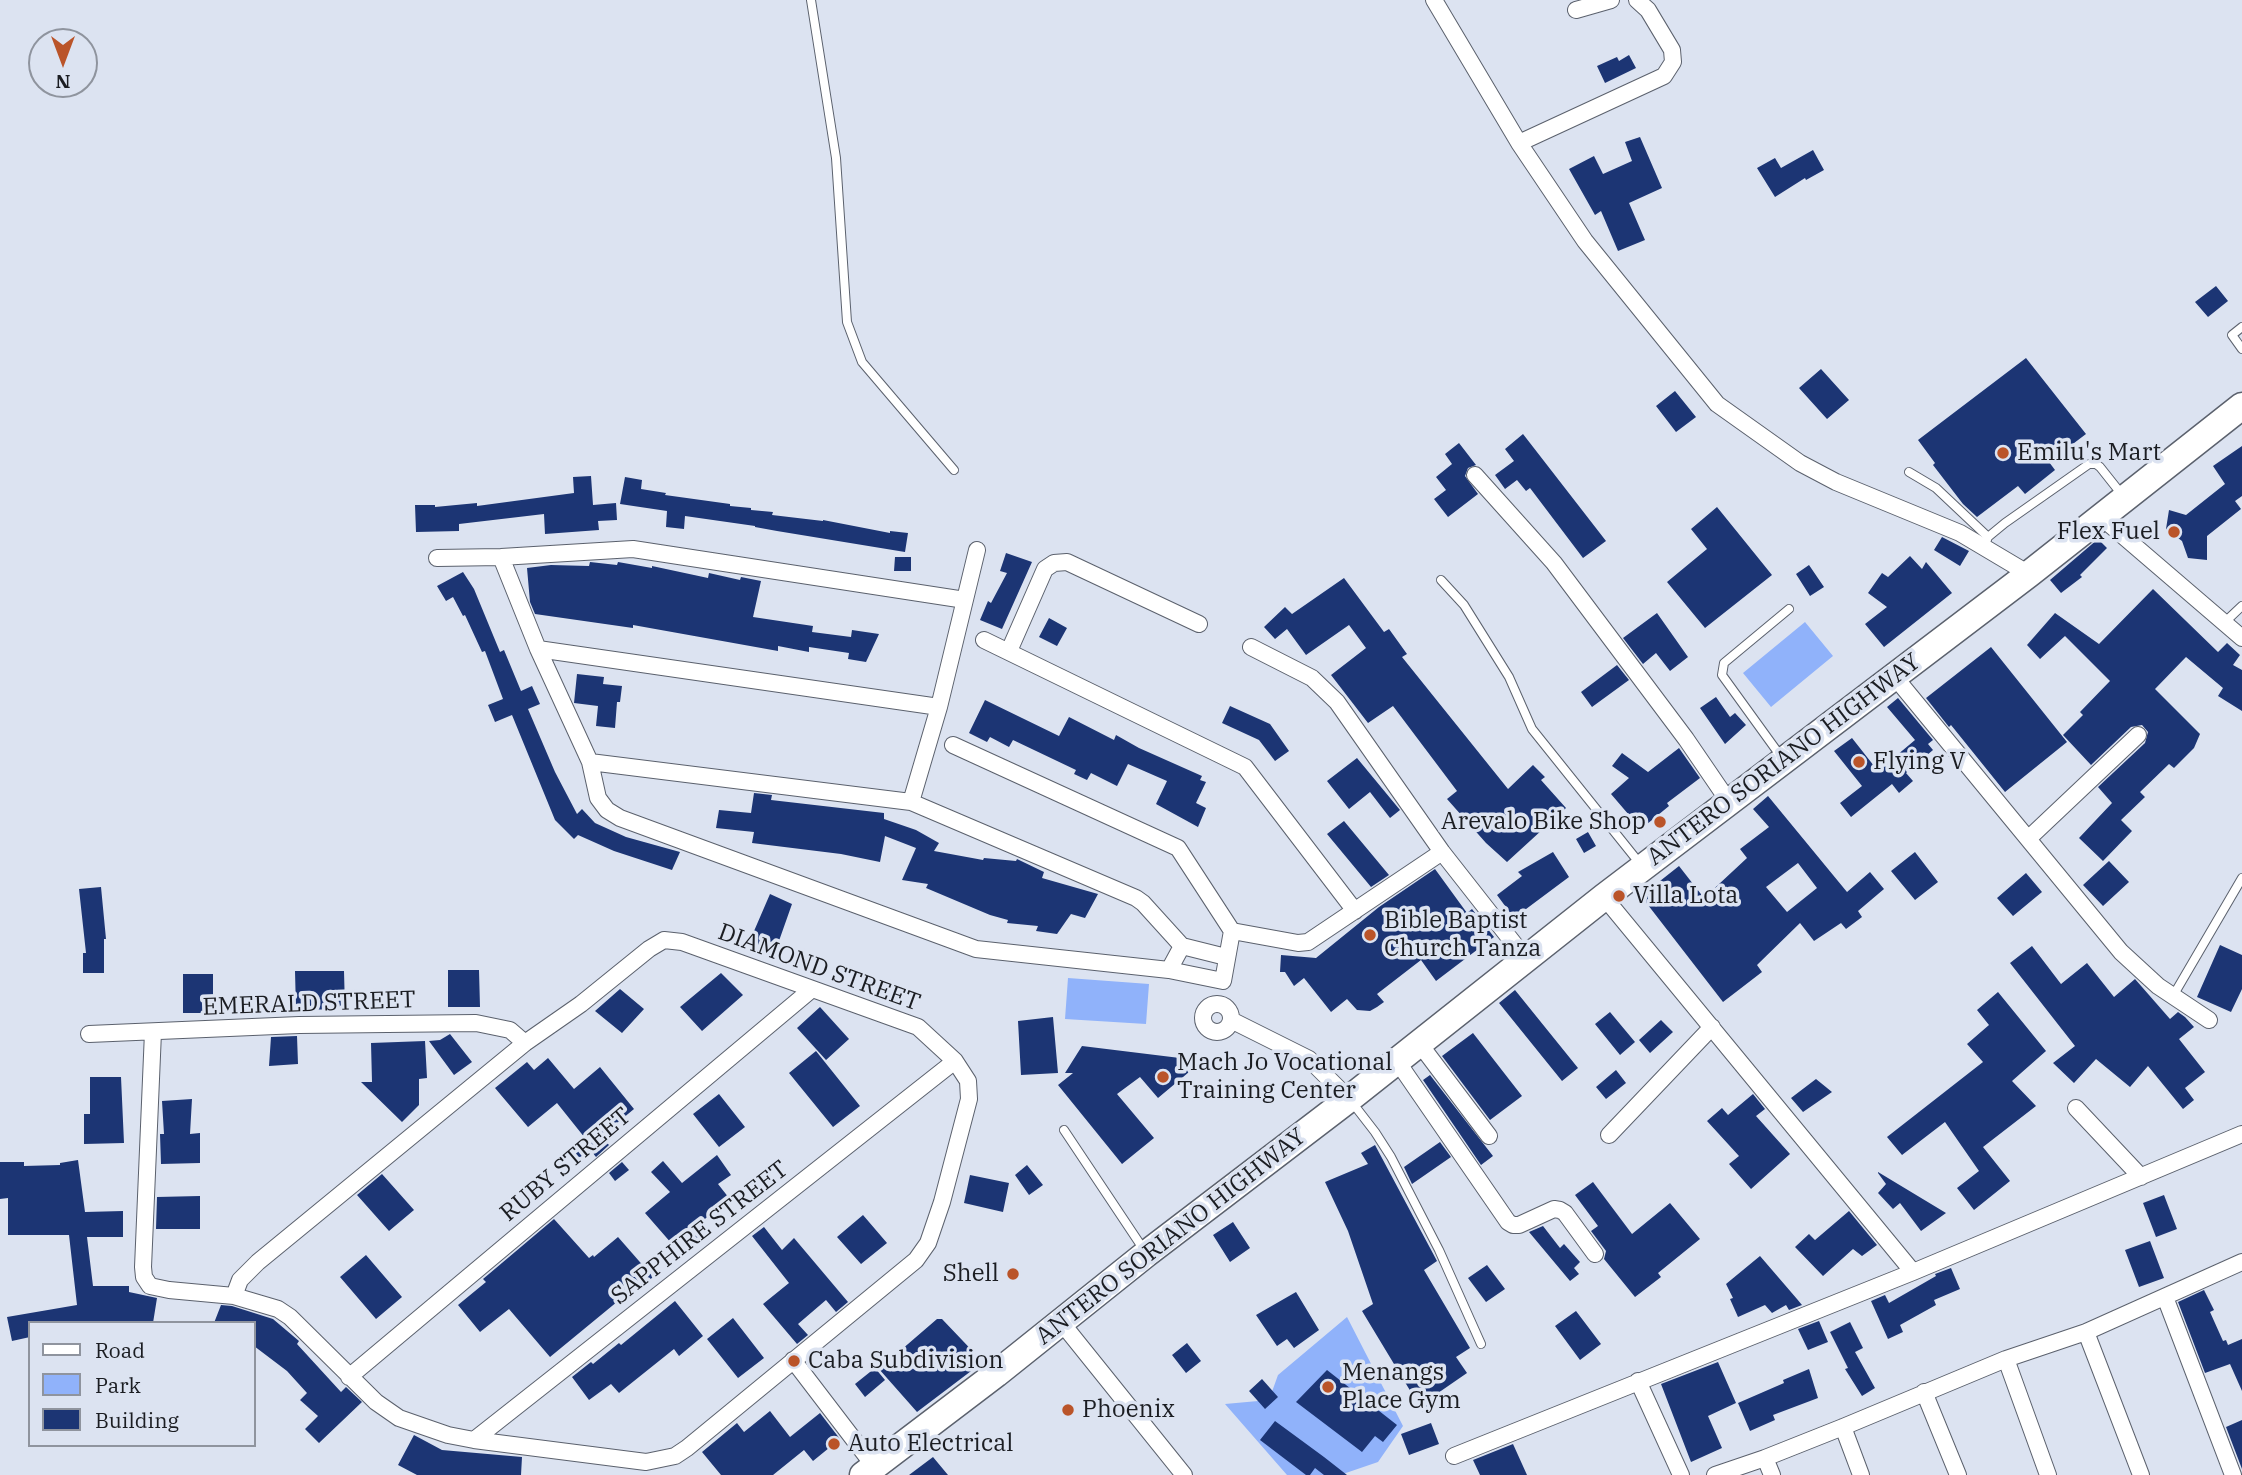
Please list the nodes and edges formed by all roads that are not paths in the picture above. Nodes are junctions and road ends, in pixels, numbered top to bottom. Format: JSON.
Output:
{"nodes":[{"id":1,"x":811,"y":0,"type":"edge"},
{"id":2,"x":1434,"y":0,"type":"edge"},
{"id":3,"x":1611,"y":0,"type":"edge"},
{"id":4,"x":1637,"y":0,"type":"edge"},
{"id":5,"x":1576,"y":10,"type":"dead end"},
{"id":6,"x":1519,"y":143,"type":"junction"},
{"id":7,"x":2242,"y":327,"type":"edge"},
{"id":8,"x":2242,"y":349,"type":"edge"},
{"id":9,"x":2242,"y":405,"type":"edge"},
{"id":10,"x":954,"y":470,"type":"dead end"},
{"id":11,"x":1909,"y":472,"type":"dead end"},
{"id":12,"x":1475,"y":475,"type":"dead end"},
{"id":13,"x":2125,"y":498,"type":"junction"},
{"id":14,"x":2101,"y":517,"type":"junction"},
{"id":15,"x":1986,"y":542,"type":"junction"},
{"id":16,"x":977,"y":550,"type":"dead end"},
{"id":17,"x":501,"y":557,"type":"junction"},
{"id":18,"x":437,"y":558,"type":"dead end"},
{"id":19,"x":2029,"y":574,"type":"junction"},
{"id":20,"x":1441,"y":580,"type":"dead end"},
{"id":21,"x":965,"y":600,"type":"junction"},
{"id":22,"x":2242,"y":606,"type":"edge"},
{"id":23,"x":1789,"y":609,"type":"dead end"},
{"id":24,"x":2225,"y":622,"type":"junction"},
{"id":25,"x":1199,"y":624,"type":"dead end"},
{"id":26,"x":2242,"y":638,"type":"edge"},
{"id":27,"x":984,"y":640,"type":"dead end"},
{"id":28,"x":1251,"y":647,"type":"dead end"},
{"id":29,"x":538,"y":649,"type":"junction"},
{"id":30,"x":1009,"y":651,"type":"junction"},
{"id":31,"x":1894,"y":676,"type":"junction"},
{"id":32,"x":939,"y":707,"type":"junction"},
{"id":33,"x":2138,"y":735,"type":"dead end"},
{"id":34,"x":953,"y":745,"type":"dead end"},
{"id":35,"x":1784,"y":760,"type":"junction"},
{"id":36,"x":590,"y":762,"type":"junction"},
{"id":37,"x":911,"y":802,"type":"junction"},
{"id":38,"x":1729,"y":802,"type":"junction"},
{"id":39,"x":2029,"y":838,"type":"junction"},
{"id":40,"x":1443,"y":852,"type":"junction"},
{"id":41,"x":1643,"y":867,"type":"junction"},
{"id":42,"x":2242,"y":878,"type":"edge"},
{"id":43,"x":1604,"y":897,"type":"junction"},
{"id":44,"x":1355,"y":911,"type":"junction"},
{"id":45,"x":1232,"y":931,"type":"junction"},
{"id":46,"x":1182,"y":946,"type":"junction"},
{"id":47,"x":1226,"y":957,"type":"junction"},
{"id":48,"x":1526,"y":959,"type":"junction"},
{"id":49,"x":1168,"y":970,"type":"junction"},
{"id":50,"x":1223,"y":981,"type":"junction"},
{"id":51,"x":813,"y":989,"type":"junction"},
{"id":52,"x":2173,"y":996,"type":"junction"},
{"id":53,"x":1222,"y":1005,"type":"junction"},
{"id":54,"x":1231,"y":1020,"type":"junction"},
{"id":55,"x":2209,"y":1020,"type":"dead end"},
{"id":56,"x":1712,"y":1027,"type":"junction"},
{"id":57,"x":153,"y":1032,"type":"junction"},
{"id":58,"x":89,"y":1034,"type":"dead end"},
{"id":59,"x":525,"y":1043,"type":"junction"},
{"id":60,"x":1419,"y":1043,"type":"junction"},
{"id":61,"x":955,"y":1061,"type":"junction"},
{"id":62,"x":1397,"y":1061,"type":"junction"},
{"id":63,"x":1349,"y":1099,"type":"junction"},
{"id":64,"x":2077,"y":1108,"type":"dead end"},
{"id":65,"x":1064,"y":1130,"type":"dead end"},
{"id":66,"x":2242,"y":1134,"type":"edge"},
{"id":67,"x":1609,"y":1135,"type":"dead end"},
{"id":68,"x":1489,"y":1136,"type":"dead end"},
{"id":69,"x":2141,"y":1177,"type":"junction"},
{"id":70,"x":1146,"y":1254,"type":"junction"},
{"id":71,"x":1595,"y":1254,"type":"dead end"},
{"id":72,"x":2241,"y":1265,"type":"edge"},
{"id":73,"x":1913,"y":1272,"type":"junction"},
{"id":74,"x":234,"y":1296,"type":"junction"},
{"id":75,"x":2165,"y":1297,"type":"junction"},
{"id":76,"x":1061,"y":1322,"type":"junction"},
{"id":77,"x":2086,"y":1332,"type":"junction"},
{"id":78,"x":1481,"y":1344,"type":"dead end"},
{"id":79,"x":2006,"y":1359,"type":"junction"},
{"id":80,"x":793,"y":1360,"type":"junction"},
{"id":81,"x":349,"y":1377,"type":"junction"},
{"id":82,"x":1638,"y":1381,"type":"junction"},
{"id":83,"x":1924,"y":1392,"type":"junction"},
{"id":84,"x":1843,"y":1427,"type":"junction"},
{"id":85,"x":474,"y":1440,"type":"junction"},
{"id":86,"x":1454,"y":1456,"type":"dead end"},
{"id":87,"x":1765,"y":1458,"type":"junction"},
{"id":88,"x":869,"y":1471,"type":"edge"},
{"id":89,"x":1184,"y":1475,"type":"edge"},
{"id":90,"x":1681,"y":1475,"type":"edge"},
{"id":91,"x":1715,"y":1475,"type":"edge"},
{"id":92,"x":1772,"y":1475,"type":"edge"},
{"id":93,"x":1861,"y":1475,"type":"edge"},
{"id":94,"x":1958,"y":1475,"type":"edge"},
{"id":95,"x":2048,"y":1475,"type":"edge"},
{"id":96,"x":2140,"y":1475,"type":"edge"},
{"id":97,"x":2233,"y":1475,"type":"edge"}],
"edges":[{"from":1,"to":10,"type":"lane"},
{"from":2,"to":6,"type":"street"},
{"from":3,"to":5,"type":"street"},
{"from":4,"to":6,"type":"street"},
{"from":6,"to":15,"type":"street"},
{"from":7,"to":8,"type":"lane"},
{"from":9,"to":13,"type":"main road","name":"ANTERO SORIANO HIGHWAY"},
{"from":11,"to":15,"type":"lane"},
{"from":12,"to":38,"type":"street"},
{"from":13,"to":14,"type":"main road","name":"ANTERO SORIANO HIGHWAY"},
{"from":13,"to":15,"type":"lane"},
{"from":14,"to":19,"type":"main road","name":"ANTERO SORIANO HIGHWAY"},
{"from":14,"to":24,"type":"street"},
{"from":15,"to":19,"type":"street"},
{"from":16,"to":21,"type":"street"},
{"from":17,"to":18,"type":"street"},
{"from":17,"to":21,"type":"street"},
{"from":17,"to":29,"type":"street"},
{"from":19,"to":31,"type":"main road","name":"ANTERO SORIANO HIGHWAY"},
{"from":20,"to":41,"type":"lane"},
{"from":21,"to":32,"type":"street"},
{"from":22,"to":24,"type":"lane"},
{"from":23,"to":35,"type":"lane"},
{"from":24,"to":26,"type":"street"},
{"from":25,"to":30,"type":"street"},
{"from":27,"to":30,"type":"street"},
{"from":28,"to":40,"type":"street"},
{"from":29,"to":32,"type":"street"},
{"from":29,"to":36,"type":"street"},
{"from":30,"to":44,"type":"street"},
{"from":31,"to":35,"type":"main road","name":"ANTERO SORIANO HIGHWAY"},
{"from":31,"to":39,"type":"street"},
{"from":32,"to":37,"type":"street"},
{"from":33,"to":39,"type":"street"},
{"from":34,"to":45,"type":"street"},
{"from":35,"to":38,"type":"main road","name":"ANTERO SORIANO HIGHWAY"},
{"from":36,"to":37,"type":"street"},
{"from":36,"to":49,"type":"street"},
{"from":37,"to":46,"type":"street"},
{"from":38,"to":41,"type":"main road","name":"ANTERO SORIANO HIGHWAY"},
{"from":39,"to":52,"type":"street"},
{"from":40,"to":44,"type":"street"},
{"from":40,"to":48,"type":"street"},
{"from":41,"to":43,"type":"main road","name":"ANTERO SORIANO HIGHWAY"},
{"from":42,"to":52,"type":"lane"},
{"from":43,"to":48,"type":"main road","name":"ANTERO SORIANO HIGHWAY"},
{"from":43,"to":56,"type":"street"},
{"from":44,"to":45,"type":"street"},
{"from":45,"to":47,"type":"street"},
{"from":46,"to":47,"type":"street"},
{"from":46,"to":49,"type":"street"},
{"from":47,"to":50,"type":"street"},
{"from":48,"to":60,"type":"main road","name":"ANTERO SORIANO HIGHWAY"},
{"from":49,"to":50,"type":"street"},
{"from":50,"to":53,"type":"street"},
{"from":51,"to":59,"type":"street","name":"DIAMOND STREET"},
{"from":51,"to":61,"type":"street","name":"DIAMOND STREET"},
{"from":51,"to":81,"type":"street","name":"RUBY STREET"},
{"from":52,"to":55,"type":"street"},
{"from":53,"to":54,"type":"street"},
{"from":53,"to":54,"type":"street"},
{"from":54,"to":63,"type":"street"},
{"from":56,"to":67,"type":"street"},
{"from":56,"to":73,"type":"street"},
{"from":57,"to":58,"type":"street","name":"EMERALD STREET"},
{"from":57,"to":59,"type":"street","name":"EMERALD STREET"},
{"from":57,"to":74,"type":"street"},
{"from":59,"to":74,"type":"street","name":"DIAMOND STREET"},
{"from":60,"to":62,"type":"main road","name":"ANTERO SORIANO HIGHWAY"},
{"from":60,"to":68,"type":"street"},
{"from":61,"to":80,"type":"street","name":"DIAMOND STREET"},
{"from":61,"to":85,"type":"street","name":"SAPPHIRE STREET"},
{"from":62,"to":63,"type":"main road","name":"ANTERO SORIANO HIGHWAY"},
{"from":62,"to":71,"type":"street"},
{"from":63,"to":70,"type":"main road","name":"ANTERO SORIANO HIGHWAY"},
{"from":63,"to":78,"type":"lane"},
{"from":64,"to":69,"type":"street"},
{"from":65,"to":70,"type":"lane"},
{"from":66,"to":69,"type":"street"},
{"from":69,"to":73,"type":"street"},
{"from":70,"to":76,"type":"main road","name":"ANTERO SORIANO HIGHWAY"},
{"from":72,"to":75,"type":"street"},
{"from":73,"to":82,"type":"street"},
{"from":74,"to":81,"type":"street","name":"DIAMOND STREET"},
{"from":75,"to":77,"type":"street"},
{"from":75,"to":97,"type":"street"},
{"from":76,"to":88,"type":"main road","name":"ANTERO SORIANO HIGHWAY"},
{"from":76,"to":89,"type":"street"},
{"from":77,"to":79,"type":"street"},
{"from":77,"to":96,"type":"street"},
{"from":79,"to":83,"type":"street"},
{"from":79,"to":95,"type":"street"},
{"from":80,"to":85,"type":"street","name":"DIAMOND STREET"},
{"from":80,"to":88,"type":"street"},
{"from":81,"to":85,"type":"street","name":"DIAMOND STREET"},
{"from":82,"to":86,"type":"street"},
{"from":82,"to":90,"type":"street"},
{"from":83,"to":84,"type":"street"},
{"from":83,"to":94,"type":"street"},
{"from":84,"to":87,"type":"street"},
{"from":84,"to":93,"type":"street"},
{"from":87,"to":91,"type":"street"},
{"from":87,"to":92,"type":"street"}]}
